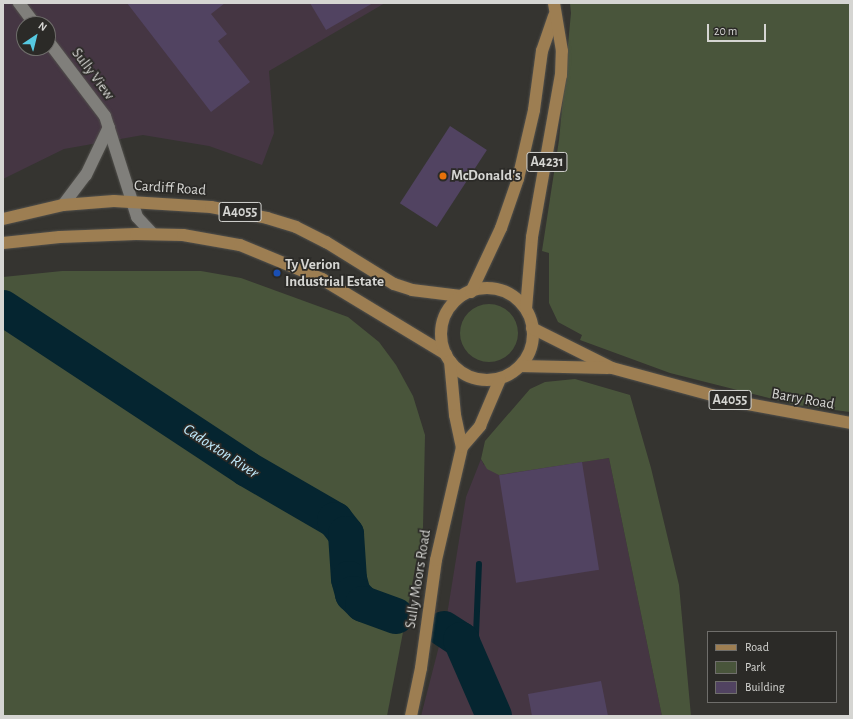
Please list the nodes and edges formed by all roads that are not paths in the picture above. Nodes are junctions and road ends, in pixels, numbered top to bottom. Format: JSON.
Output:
{"nodes":[{"id":1,"x":19,"y":3,"type":"edge"},
{"id":2,"x":554,"y":9,"type":"edge"},
{"id":3,"x":29,"y":16,"type":"edge"},
{"id":4,"x":56,"y":52,"type":"edge"},
{"id":5,"x":109,"y":127,"type":"junction"},
{"id":6,"x":132,"y":200,"type":"junction"},
{"id":7,"x":63,"y":205,"type":"junction"},
{"id":8,"x":3,"y":219,"type":"edge"},
{"id":9,"x":153,"y":234,"type":"junction"},
{"id":10,"x":3,"y":243,"type":"edge"},
{"id":11,"x":466,"y":294,"type":"junction"},
{"id":12,"x":526,"y":310,"type":"junction"},
{"id":13,"x":532,"y":328,"type":"junction"},
{"id":14,"x":448,"y":357,"type":"junction"},
{"id":15,"x":520,"y":366,"type":"junction"},
{"id":16,"x":612,"y":368,"type":"junction"},
{"id":17,"x":500,"y":379,"type":"junction"},
{"id":18,"x":850,"y":423,"type":"edge"},
{"id":19,"x":462,"y":447,"type":"junction"},
{"id":20,"x":411,"y":716,"type":"edge"}],
"edges":[{"from":1,"to":3,"type":"street"},
{"from":2,"to":11,"type":"main road","number":"A4231"},
{"from":2,"to":12,"type":"main road","number":"A4231"},
{"from":4,"to":5,"type":"street","name":"Sully View"},
{"from":5,"to":6,"type":"street","name":"Sully View"},
{"from":5,"to":7,"type":"street"},
{"from":6,"to":7,"type":"main road","name":"Cardiff Road","number":"A4055"},
{"from":6,"to":9,"type":"street","name":"Sully View"},
{"from":6,"to":11,"type":"main road","name":"Cardiff Road","number":"A4055"},
{"from":7,"to":8,"type":"main road","name":"Cardiff Road","number":"A4055"},
{"from":9,"to":10,"type":"main road","number":"A4055"},
{"from":9,"to":14,"type":"main road","number":"A4055"},
{"from":11,"to":12,"type":"main road"},
{"from":11,"to":14,"type":"main road"},
{"from":12,"to":13,"type":"main road"},
{"from":13,"to":15,"type":"main road"},
{"from":13,"to":16,"type":"main road","name":"Barry Road","number":"A4055"},
{"from":14,"to":17,"type":"main road"},
{"from":14,"to":19,"type":"main road","name":"Sully Moors Road"},
{"from":15,"to":16,"type":"main road","name":"Barry Road","number":"A4055"},
{"from":15,"to":17,"type":"main road"},
{"from":16,"to":18,"type":"main road","name":"Barry Road","number":"A4055"},
{"from":17,"to":19,"type":"main road","name":"Sully Moors Road"},
{"from":19,"to":20,"type":"main road","name":"Sully Moors Road"}]}
